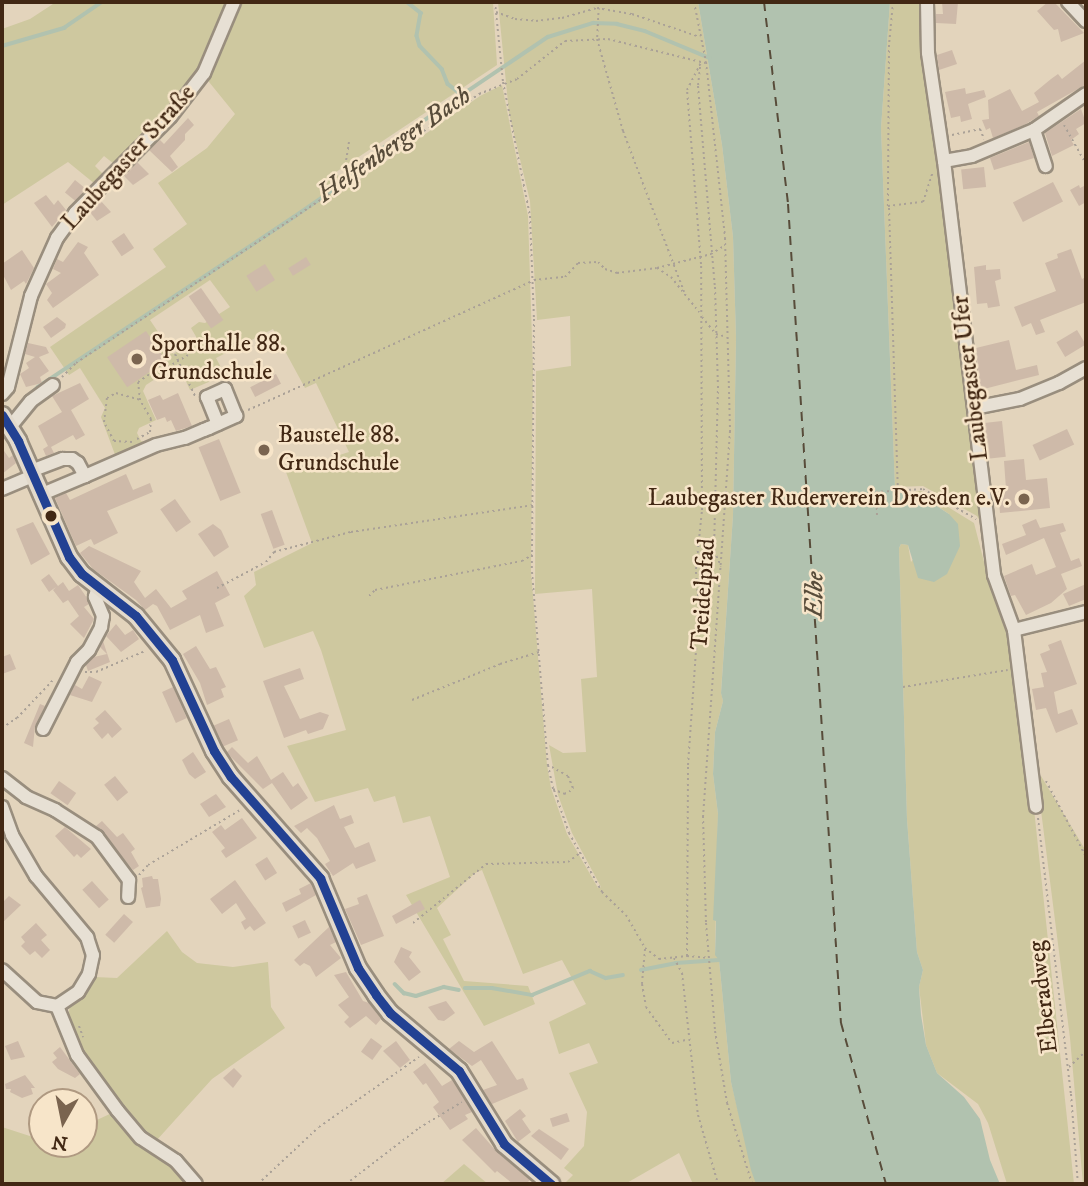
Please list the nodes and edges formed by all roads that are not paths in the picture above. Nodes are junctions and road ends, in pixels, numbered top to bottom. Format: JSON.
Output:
{"nodes":[{"id":1,"x":234,"y":2,"type":"edge"},
{"id":2,"x":927,"y":2,"type":"edge"},
{"id":3,"x":1068,"y":2,"type":"edge"},
{"id":4,"x":1086,"y":21,"type":"edge"},
{"id":5,"x":1086,"y":94,"type":"edge"},
{"id":6,"x":1034,"y":130,"type":"junction"},
{"id":7,"x":939,"y":164,"type":"junction"},
{"id":8,"x":1046,"y":166,"type":"dead end"},
{"id":9,"x":1086,"y":368,"type":"edge"},
{"id":10,"x":53,"y":385,"type":"road end"},
{"id":11,"x":2,"y":394,"type":"edge"},
{"id":12,"x":974,"y":408,"type":"junction"},
{"id":13,"x":6,"y":421,"type":"edge"},
{"id":14,"x":218,"y":424,"type":"junction"},
{"id":15,"x":32,"y":474,"type":"junction"},
{"id":16,"x":85,"y":476,"type":"junction"},
{"id":17,"x":2,"y":489,"type":"edge"},
{"id":18,"x":40,"y":495,"type":"junction"},
{"id":19,"x":98,"y":586,"type":"junction"},
{"id":20,"x":1086,"y":612,"type":"edge"},
{"id":21,"x":1014,"y":630,"type":"junction"},
{"id":22,"x":43,"y":729,"type":"dead end"},
{"id":23,"x":2,"y":778,"type":"edge"},
{"id":24,"x":2,"y":807,"type":"edge"},
{"id":25,"x":1036,"y":807,"type":"road end"},
{"id":26,"x":128,"y":897,"type":"dead end"},
{"id":27,"x":2,"y":970,"type":"edge"},
{"id":28,"x":57,"y":1006,"type":"junction"},
{"id":29,"x":197,"y":1184,"type":"edge"},
{"id":30,"x":551,"y":1184,"type":"edge"}],
"edges":[{"from":1,"to":11,"type":"street","name":"Laubegaster Straße"},
{"from":2,"to":7,"type":"street","name":"Laubegaster Ufer"},
{"from":3,"to":4,"type":"street"},
{"from":5,"to":6,"type":"street"},
{"from":6,"to":7,"type":"street"},
{"from":6,"to":8,"type":"street"},
{"from":7,"to":12,"type":"street","name":"Laubegaster Ufer"},
{"from":9,"to":12,"type":"street"},
{"from":10,"to":13,"type":"street"},
{"from":12,"to":21,"type":"street","name":"Laubegaster Ufer"},
{"from":13,"to":15,"type":"main road"},
{"from":14,"to":14,"type":"street"},
{"from":14,"to":16,"type":"street"},
{"from":15,"to":16,"type":"street"},
{"from":15,"to":17,"type":"street"},
{"from":15,"to":18,"type":"main road"},
{"from":16,"to":18,"type":"street"},
{"from":18,"to":19,"type":"main road"},
{"from":19,"to":22,"type":"street"},
{"from":19,"to":30,"type":"main road"},
{"from":20,"to":21,"type":"street"},
{"from":21,"to":25,"type":"street","name":"Laubegaster Ufer"},
{"from":23,"to":26,"type":"street"},
{"from":24,"to":28,"type":"street"},
{"from":27,"to":28,"type":"street"},
{"from":28,"to":29,"type":"street"}]}
